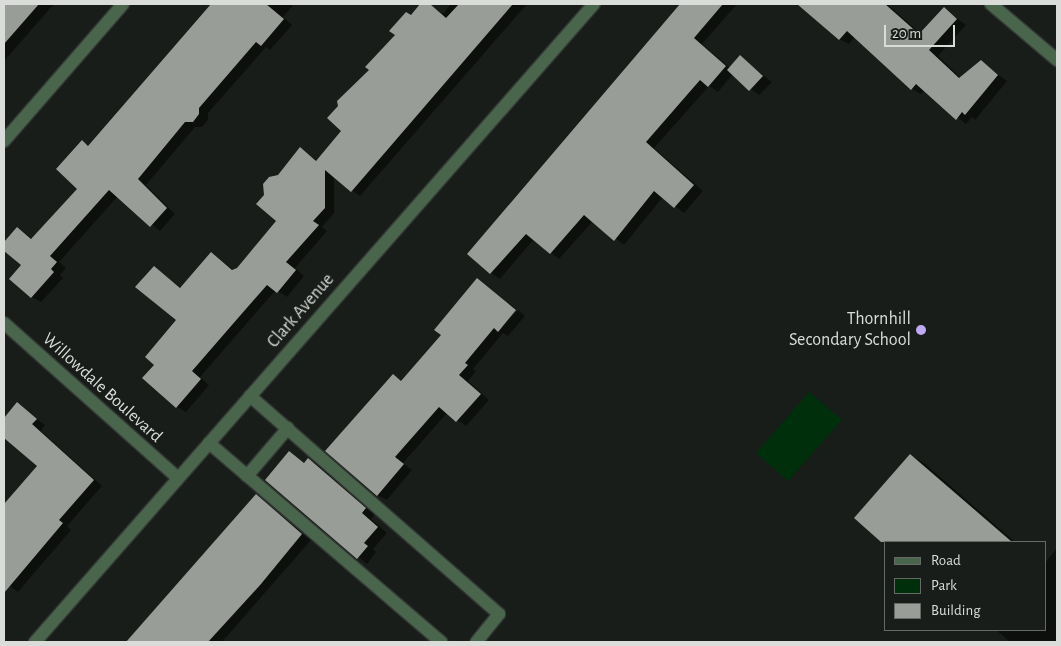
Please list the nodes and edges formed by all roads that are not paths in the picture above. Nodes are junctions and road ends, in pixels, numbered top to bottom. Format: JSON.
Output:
{"nodes":[{"id":1,"x":123,"y":4,"type":"edge"},
{"id":2,"x":594,"y":4,"type":"edge"},
{"id":3,"x":991,"y":4,"type":"edge"},
{"id":4,"x":1057,"y":60,"type":"edge"},
{"id":5,"x":4,"y":141,"type":"edge"},
{"id":6,"x":4,"y":323,"type":"edge"},
{"id":7,"x":250,"y":396,"type":"junction"},
{"id":8,"x":288,"y":428,"type":"junction"},
{"id":9,"x":209,"y":443,"type":"junction"},
{"id":10,"x":247,"y":476,"type":"junction"},
{"id":11,"x":178,"y":478,"type":"junction"},
{"id":12,"x":35,"y":642,"type":"edge"},
{"id":13,"x":441,"y":642,"type":"edge"},
{"id":14,"x":476,"y":642,"type":"edge"}],
"edges":[{"from":1,"to":5,"type":"street"},
{"from":2,"to":7,"type":"street","name":"Clark Avenue"},
{"from":3,"to":4,"type":"street"},
{"from":6,"to":11,"type":"street","name":"Willowdale Boulevard"},
{"from":7,"to":8,"type":"street"},
{"from":7,"to":9,"type":"street","name":"Clark Avenue"},
{"from":8,"to":10,"type":"street"},
{"from":8,"to":14,"type":"street"},
{"from":9,"to":10,"type":"street"},
{"from":9,"to":11,"type":"street","name":"Clark Avenue"},
{"from":10,"to":13,"type":"street"},
{"from":11,"to":12,"type":"street","name":"Clark Avenue"}]}
